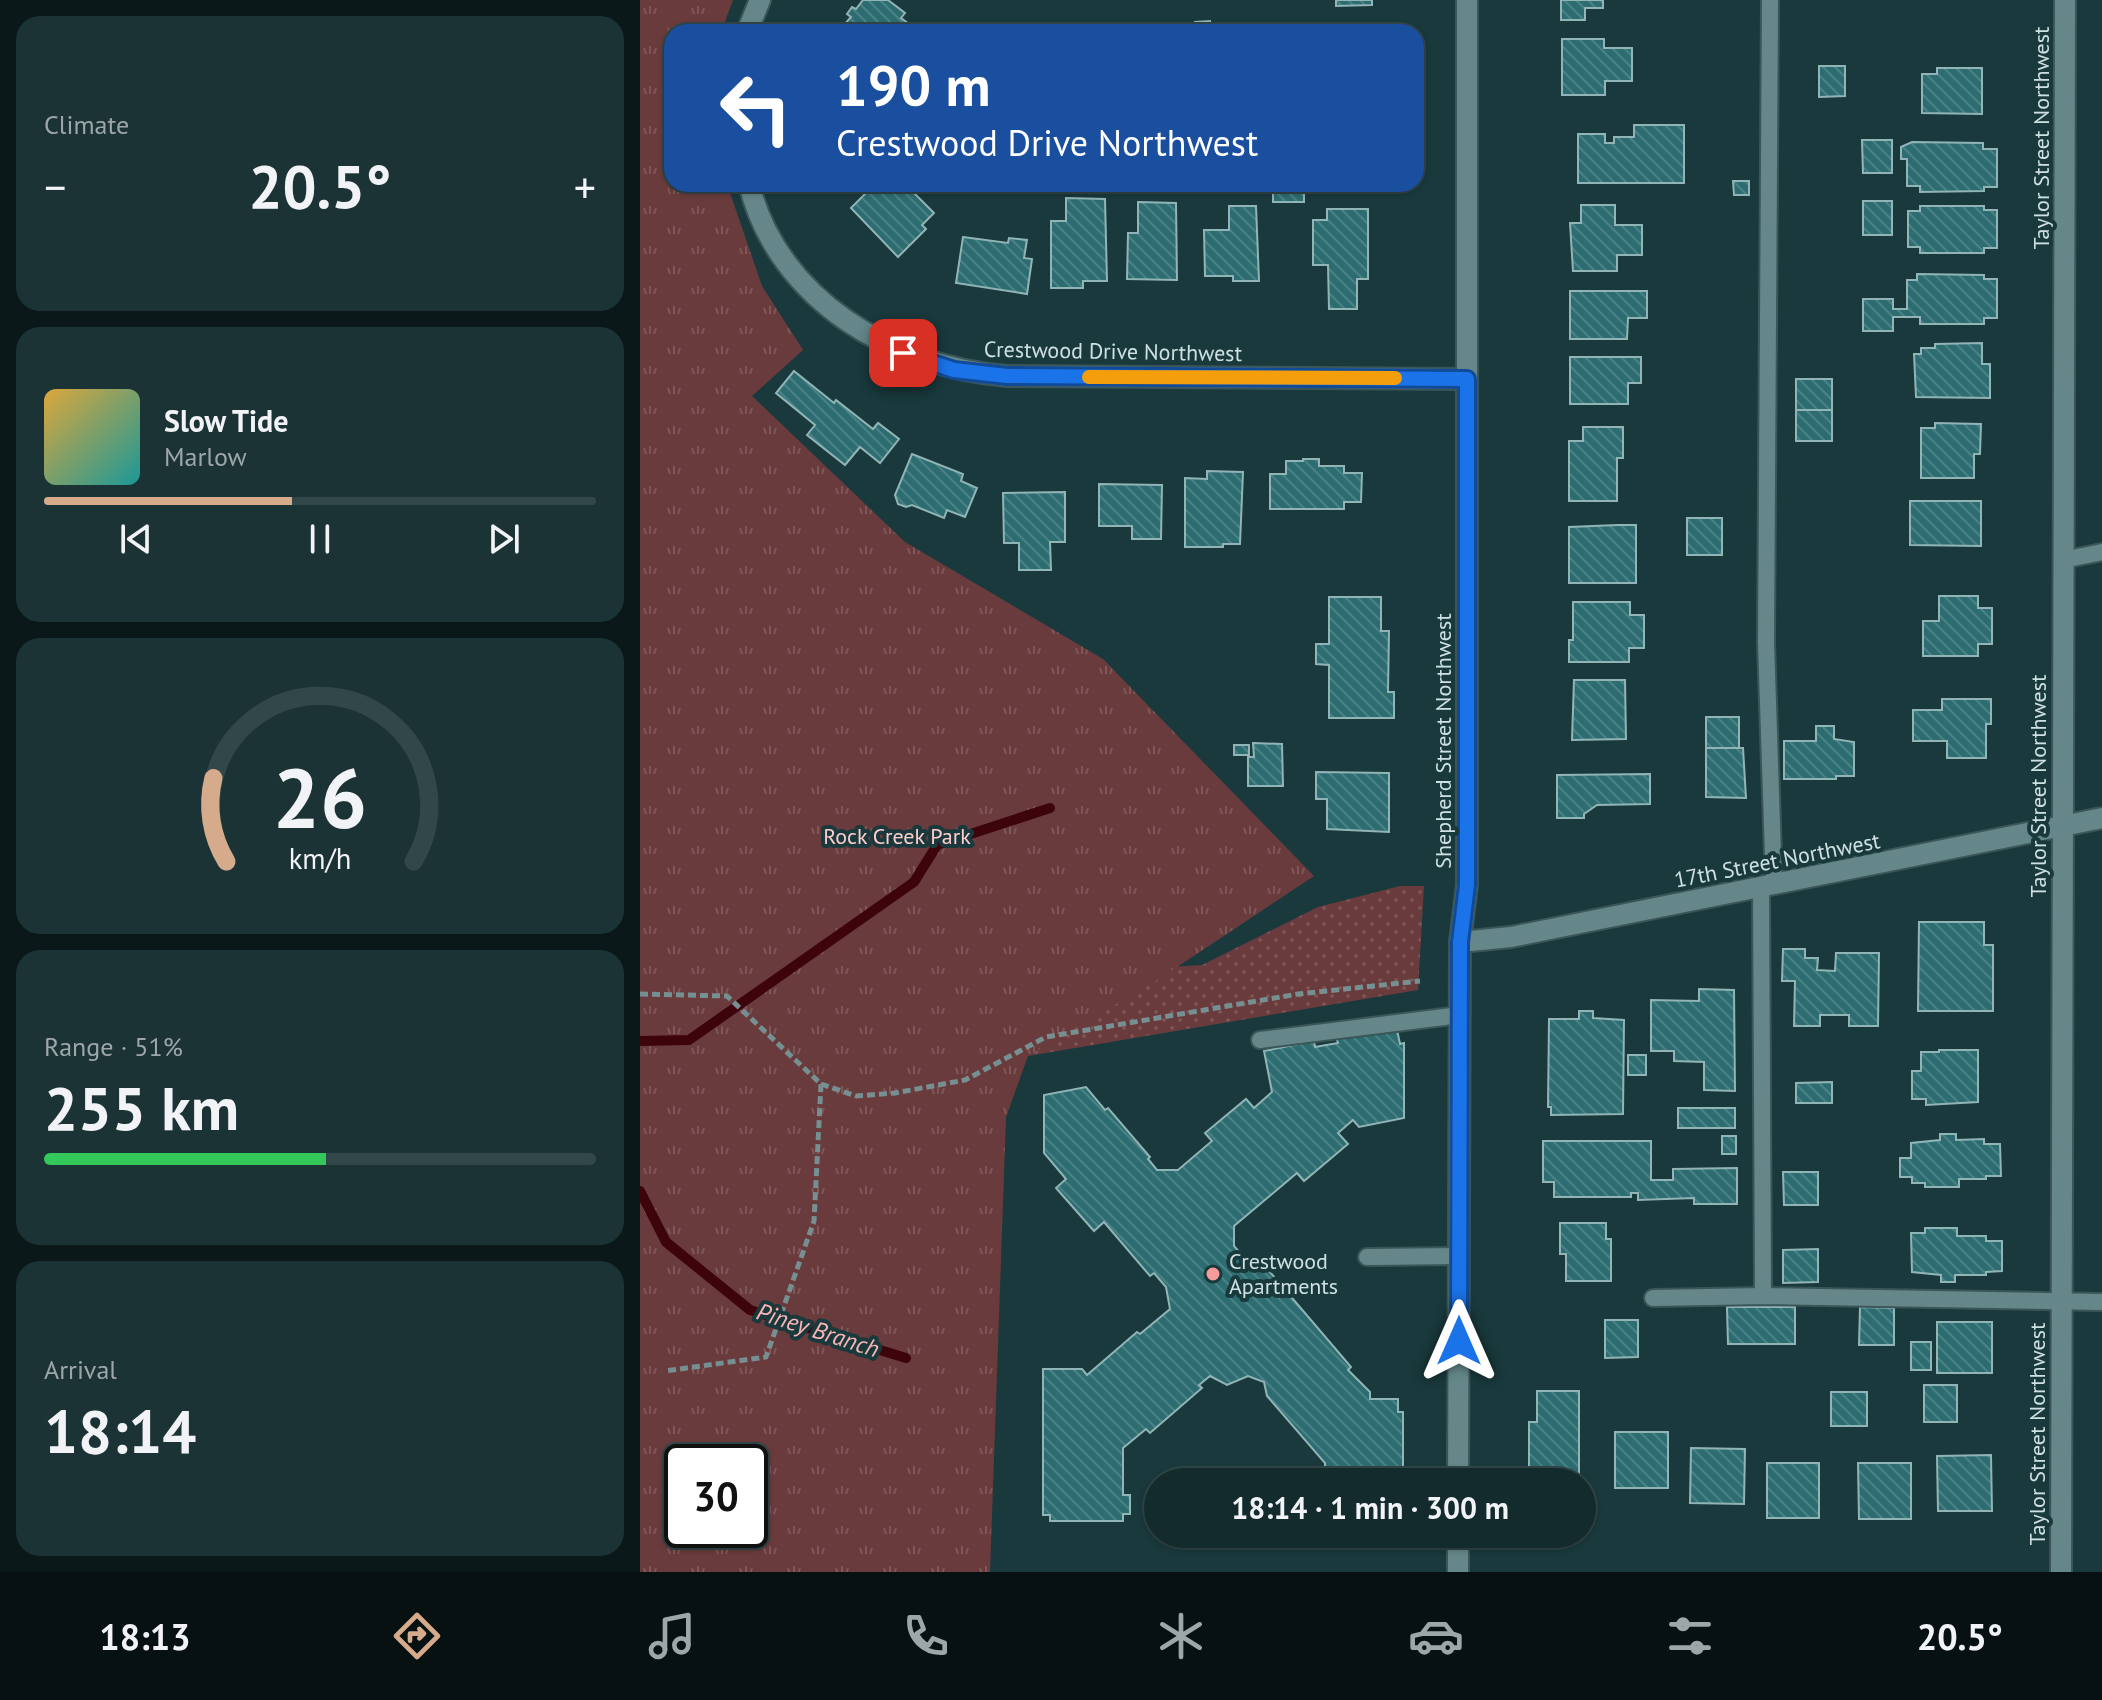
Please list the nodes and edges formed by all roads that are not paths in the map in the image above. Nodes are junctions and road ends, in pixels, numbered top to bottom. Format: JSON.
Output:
{"nodes":[{"id":1,"x":760,"y":0,"type":"edge"},
{"id":2,"x":1467,"y":0,"type":"edge"},
{"id":3,"x":1770,"y":0,"type":"edge"},
{"id":4,"x":2065,"y":0,"type":"edge"},
{"id":5,"x":750,"y":24,"type":"edge"},
{"id":6,"x":751,"y":192,"type":"edge"},
{"id":7,"x":1467,"y":379,"type":"junction"},
{"id":8,"x":2102,"y":552,"type":"edge"},
{"id":9,"x":2063,"y":560,"type":"junction"},
{"id":10,"x":2102,"y":818,"type":"edge"},
{"id":11,"x":2062,"y":827,"type":"junction"},
{"id":12,"x":1767,"y":887,"type":"junction"},
{"id":13,"x":1460,"y":942,"type":"junction"},
{"id":14,"x":1460,"y":1015,"type":"junction"},
{"id":15,"x":1260,"y":1040,"type":"dead end"},
{"id":16,"x":1459,"y":1256,"type":"junction"},
{"id":17,"x":1367,"y":1257,"type":"dead end"},
{"id":18,"x":1763,"y":1296,"type":"junction"},
{"id":19,"x":1653,"y":1298,"type":"dead end"},
{"id":20,"x":2061,"y":1302,"type":"junction"},
{"id":21,"x":2102,"y":1302,"type":"edge"},
{"id":22,"x":1458,"y":1468,"type":"edge"},
{"id":23,"x":1458,"y":1548,"type":"edge"},
{"id":24,"x":1458,"y":1572,"type":"edge"},
{"id":25,"x":2061,"y":1572,"type":"edge"}],
"edges":[{"from":1,"to":5,"type":"street"},
{"from":2,"to":7,"type":"street","name":"Shepherd Street Northwest"},
{"from":3,"to":12,"type":"lane"},
{"from":4,"to":9,"type":"street","name":"Taylor Street Northwest"},
{"from":6,"to":7,"type":"street","name":"Crestwood Drive Northwest"},
{"from":7,"to":13,"type":"street","name":"Shepherd Street Northwest"},
{"from":8,"to":9,"type":"lane"},
{"from":9,"to":11,"type":"street","name":"Taylor Street Northwest"},
{"from":10,"to":11,"type":"street","name":"17th Street Northwest"},
{"from":11,"to":12,"type":"street","name":"17th Street Northwest"},
{"from":11,"to":20,"type":"street","name":"Taylor Street Northwest"},
{"from":12,"to":13,"type":"street","name":"17th Street Northwest"},
{"from":12,"to":18,"type":"lane"},
{"from":13,"to":14,"type":"street","name":"Shepherd Street Northwest"},
{"from":14,"to":15,"type":"lane"},
{"from":14,"to":16,"type":"street","name":"Shepherd Street Northwest"},
{"from":16,"to":17,"type":"lane"},
{"from":16,"to":22,"type":"street","name":"Shepherd Street Northwest"},
{"from":18,"to":19,"type":"lane"},
{"from":18,"to":20,"type":"lane"},
{"from":20,"to":21,"type":"lane"},
{"from":20,"to":25,"type":"street","name":"Taylor Street Northwest"},
{"from":23,"to":24,"type":"street"}]}
